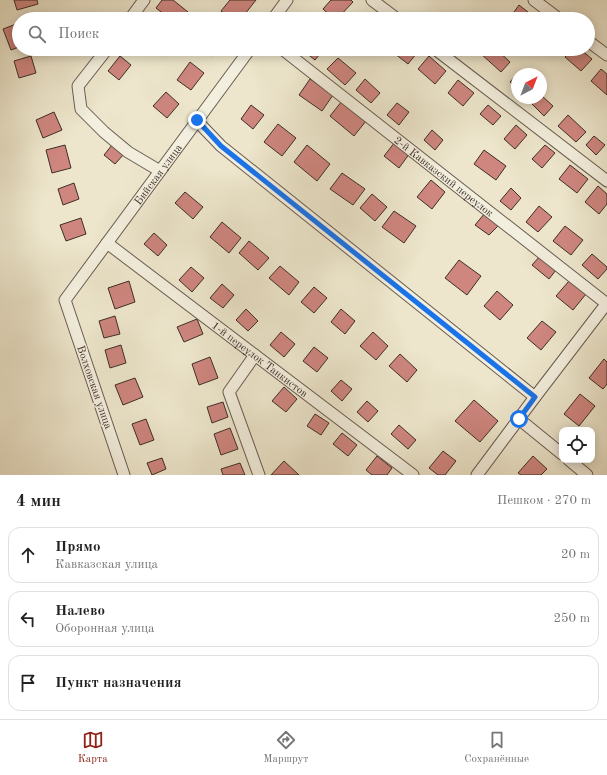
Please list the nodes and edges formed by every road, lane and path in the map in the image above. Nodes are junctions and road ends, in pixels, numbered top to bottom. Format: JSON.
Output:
{"nodes":[{"id":1,"x":144,"y":0,"type":"edge"},
{"id":2,"x":287,"y":0,"type":"edge"},
{"id":3,"x":372,"y":0,"type":"edge"},
{"id":4,"x":534,"y":0,"type":"edge"},
{"id":5,"x":135,"y":12,"type":"edge"},
{"id":6,"x":278,"y":12,"type":"edge"},
{"id":7,"x":387,"y":12,"type":"edge"},
{"id":8,"x":550,"y":12,"type":"edge"},
{"id":9,"x":595,"y":46,"type":"edge"},
{"id":10,"x":607,"y":55,"type":"edge"},
{"id":11,"x":102,"y":56,"type":"edge"},
{"id":12,"x":245,"y":56,"type":"edge"},
{"id":13,"x":291,"y":56,"type":"edge"},
{"id":14,"x":445,"y":56,"type":"edge"},
{"id":15,"x":197,"y":120,"type":"junction"},
{"id":16,"x":160,"y":171,"type":"junction"},
{"id":17,"x":607,"y":181,"type":"edge"},
{"id":18,"x":108,"y":243,"type":"junction"},
{"id":19,"x":65,"y":300,"type":"joint"},
{"id":20,"x":607,"y":304,"type":"edge"},
{"id":21,"x":255,"y":355,"type":"junction"},
{"id":22,"x":535,"y":397,"type":"junction"},
{"id":23,"x":519,"y":419,"type":"junction"},
{"id":24,"x":559,"y":452,"type":"edge"},
{"id":25,"x":573,"y":463,"type":"edge"},
{"id":26,"x":124,"y":475,"type":"edge"},
{"id":27,"x":259,"y":475,"type":"edge"},
{"id":28,"x":413,"y":475,"type":"edge"},
{"id":29,"x":477,"y":475,"type":"edge"},
{"id":30,"x":587,"y":475,"type":"edge"}],
"edges":[{"from":1,"to":5,"type":"street"},
{"from":2,"to":6,"type":"street"},
{"from":3,"to":7,"type":"street"},
{"from":4,"to":8,"type":"street"},
{"from":9,"to":10,"type":"street"},
{"from":11,"to":16,"type":"street"},
{"from":12,"to":15,"type":"street","name":"Бийская улица"},
{"from":13,"to":20,"type":"street","name":"2-й Кавказский переулок"},
{"from":14,"to":17,"type":"street"},
{"from":15,"to":16,"type":"street","name":"Бийская улица"},
{"from":15,"to":22,"type":"street"},
{"from":16,"to":18,"type":"street","name":"Бийская улица"},
{"from":18,"to":19,"type":"street","name":"Бийская улица"},
{"from":18,"to":21,"type":"street","name":"1-й переулок Танкистов"},
{"from":19,"to":26,"type":"street","name":"Волховская улица"},
{"from":20,"to":22,"type":"street"},
{"from":21,"to":27,"type":"street"},
{"from":21,"to":28,"type":"street","name":"1-й переулок Танкистов"},
{"from":22,"to":23,"type":"street"},
{"from":23,"to":24,"type":"street"},
{"from":23,"to":29,"type":"street"},
{"from":25,"to":30,"type":"street"}]}
